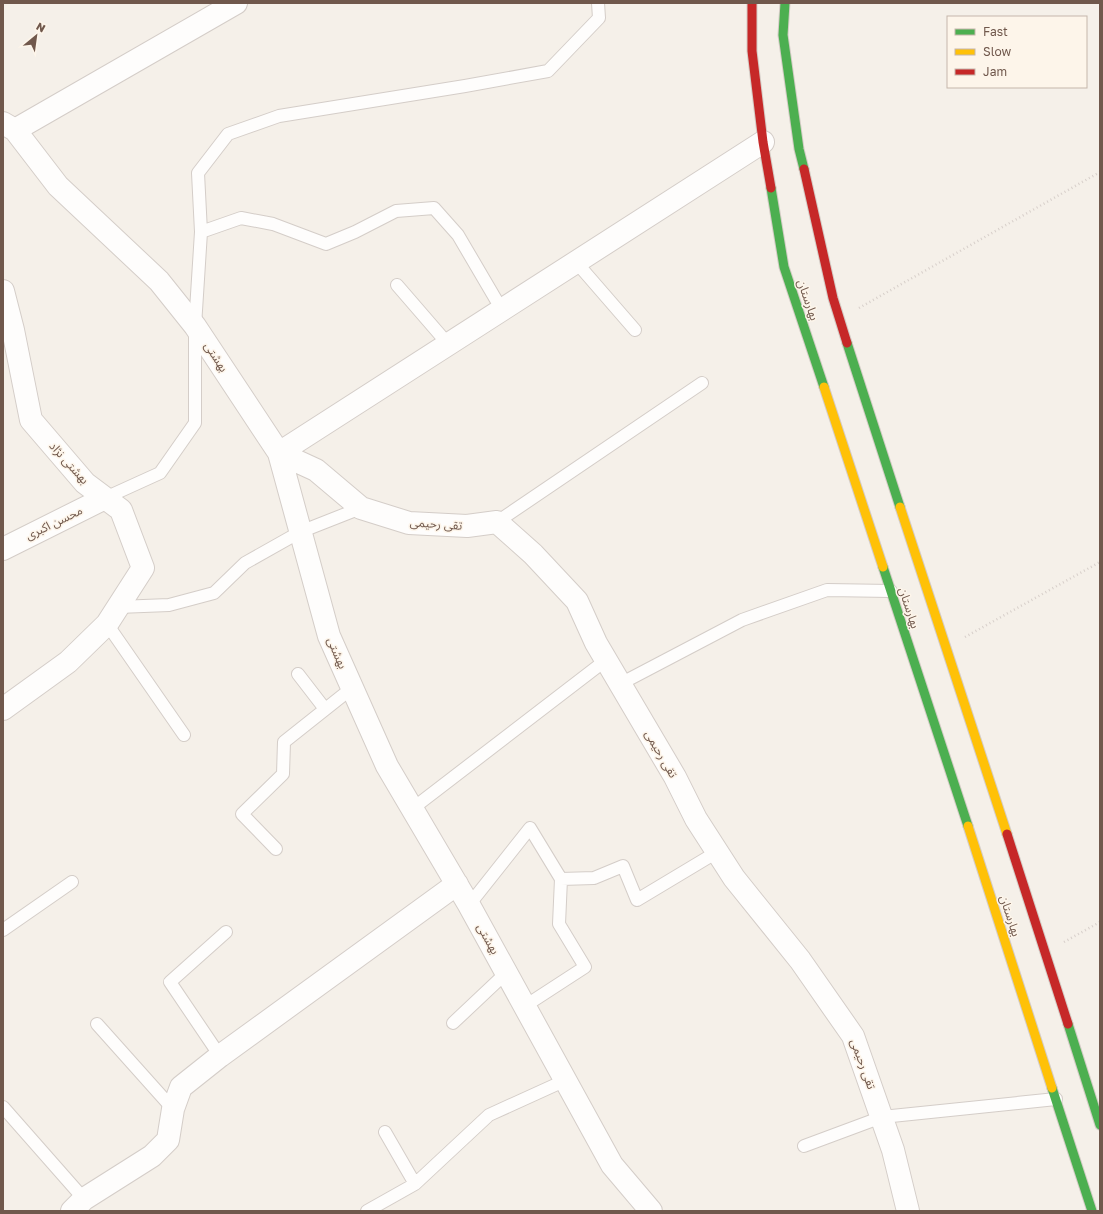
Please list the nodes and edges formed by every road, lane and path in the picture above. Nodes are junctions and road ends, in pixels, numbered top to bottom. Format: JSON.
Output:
{"nodes":[{"id":1,"x":236,"y":3,"type":"edge"},
{"id":2,"x":598,"y":3,"type":"edge"},
{"id":3,"x":752,"y":3,"type":"edge"},
{"id":4,"x":785,"y":3,"type":"edge"},
{"id":5,"x":9,"y":127,"type":"edge"},
{"id":6,"x":763,"y":142,"type":"junction"},
{"id":7,"x":1100,"y":172,"type":"edge"},
{"id":8,"x":201,"y":232,"type":"junction"},
{"id":9,"x":576,"y":262,"type":"junction"},
{"id":10,"x":397,"y":285,"type":"dead end"},
{"id":11,"x":3,"y":292,"type":"edge"},
{"id":12,"x":502,"y":310,"type":"junction"},
{"id":13,"x":840,"y":319,"type":"junction"},
{"id":14,"x":195,"y":326,"type":"junction"},
{"id":15,"x":635,"y":330,"type":"dead end"},
{"id":16,"x":448,"y":344,"type":"junction"},
{"id":17,"x":702,"y":383,"type":"dead end"},
{"id":18,"x":279,"y":452,"type":"junction"},
{"id":19,"x":105,"y":498,"type":"junction"},
{"id":20,"x":360,"y":508,"type":"junction"},
{"id":21,"x":497,"y":522,"type":"junction"},
{"id":22,"x":300,"y":532,"type":"junction"},
{"id":23,"x":3,"y":549,"type":"edge"},
{"id":24,"x":1100,"y":562,"type":"edge"},
{"id":25,"x":894,"y":590,"type":"junction"},
{"id":26,"x":113,"y":615,"type":"junction"},
{"id":27,"x":946,"y":648,"type":"junction"},
{"id":28,"x":606,"y":660,"type":"junction"},
{"id":29,"x":298,"y":674,"type":"dead end"},
{"id":30,"x":620,"y":684,"type":"junction"},
{"id":31,"x":352,"y":688,"type":"junction"},
{"id":32,"x":3,"y":709,"type":"edge"},
{"id":33,"x":326,"y":709,"type":"junction"},
{"id":34,"x":184,"y":735,"type":"dead end"},
{"id":35,"x":412,"y":809,"type":"junction"},
{"id":36,"x":276,"y":849,"type":"dead end"},
{"id":37,"x":717,"y":852,"type":"junction"},
{"id":38,"x":561,"y":879,"type":"junction"},
{"id":39,"x":72,"y":882,"type":"dead end"},
{"id":40,"x":457,"y":884,"type":"junction"},
{"id":41,"x":469,"y":905,"type":"junction"},
{"id":42,"x":1100,"y":922,"type":"edge"},
{"id":43,"x":3,"y":930,"type":"edge"},
{"id":44,"x":226,"y":932,"type":"dead end"},
{"id":45,"x":1045,"y":953,"type":"junction"},
{"id":46,"x":507,"y":972,"type":"junction"},
{"id":47,"x":525,"y":1006,"type":"junction"},
{"id":48,"x":453,"y":1023,"type":"dead end"},
{"id":49,"x":97,"y":1024,"type":"dead end"},
{"id":50,"x":220,"y":1056,"type":"junction"},
{"id":51,"x":566,"y":1080,"type":"junction"},
{"id":52,"x":1056,"y":1099,"type":"junction"},
{"id":53,"x":3,"y":1107,"type":"edge"},
{"id":54,"x":173,"y":1110,"type":"junction"},
{"id":55,"x":882,"y":1117,"type":"junction"},
{"id":56,"x":1100,"y":1125,"type":"edge"},
{"id":57,"x":385,"y":1132,"type":"dead end"},
{"id":58,"x":804,"y":1146,"type":"dead end"},
{"id":59,"x":415,"y":1184,"type":"junction"},
{"id":60,"x":78,"y":1205,"type":"edge"},
{"id":61,"x":367,"y":1211,"type":"edge"},
{"id":62,"x":649,"y":1211,"type":"edge"},
{"id":63,"x":908,"y":1211,"type":"edge"},
{"id":64,"x":1092,"y":1211,"type":"edge"}],
"edges":[{"from":1,"to":5,"type":"street"},
{"from":2,"to":8,"type":"lane"},
{"from":3,"to":6,"type":"street","name":"بهارستان"},
{"from":4,"to":13,"type":"street","name":"بهارستان"},
{"from":5,"to":14,"type":"street","name":"بهشتی"},
{"from":6,"to":9,"type":"street"},
{"from":6,"to":25,"type":"street","name":"بهارستان"},
{"from":7,"to":13,"type":"path"},
{"from":8,"to":12,"type":"lane"},
{"from":8,"to":14,"type":"lane"},
{"from":9,"to":12,"type":"street"},
{"from":9,"to":15,"type":"lane"},
{"from":10,"to":16,"type":"lane"},
{"from":11,"to":19,"type":"street","name":"بهشتی نژاد"},
{"from":12,"to":16,"type":"street"},
{"from":13,"to":27,"type":"street","name":"بهارستان"},
{"from":14,"to":18,"type":"street","name":"بهشتی"},
{"from":14,"to":19,"type":"lane"},
{"from":16,"to":18,"type":"street"},
{"from":17,"to":21,"type":"lane"},
{"from":18,"to":20,"type":"street","name":"تقی رحیمی"},
{"from":18,"to":22,"type":"street","name":"بهشتی"},
{"from":19,"to":23,"type":"street","name":"محسن اکبری"},
{"from":19,"to":26,"type":"street","name":"بهشتی نژاد"},
{"from":20,"to":21,"type":"street","name":"تقی رحیمی"},
{"from":20,"to":22,"type":"lane"},
{"from":21,"to":28,"type":"street","name":"تقی رحیمی"},
{"from":22,"to":26,"type":"lane"},
{"from":22,"to":31,"type":"street","name":"بهشتی"},
{"from":24,"to":27,"type":"path"},
{"from":25,"to":30,"type":"lane"},
{"from":25,"to":52,"type":"street","name":"بهارستان"},
{"from":26,"to":32,"type":"street","name":"بهشتی نژاد"},
{"from":26,"to":34,"type":"lane"},
{"from":27,"to":45,"type":"street","name":"بهارستان"},
{"from":28,"to":30,"type":"street","name":"تقی رحیمی"},
{"from":28,"to":35,"type":"lane"},
{"from":29,"to":33,"type":"lane"},
{"from":30,"to":37,"type":"street","name":"تقی رحیمی"},
{"from":31,"to":33,"type":"lane"},
{"from":31,"to":35,"type":"street","name":"بهشتی"},
{"from":33,"to":36,"type":"lane"},
{"from":35,"to":40,"type":"street","name":"بهشتی"},
{"from":37,"to":38,"type":"lane"},
{"from":37,"to":55,"type":"street","name":"تقی رحیمی"},
{"from":38,"to":41,"type":"lane"},
{"from":38,"to":47,"type":"lane"},
{"from":39,"to":43,"type":"lane"},
{"from":40,"to":41,"type":"street","name":"بهشتی"},
{"from":40,"to":50,"type":"street"},
{"from":41,"to":46,"type":"street","name":"بهشتی"},
{"from":42,"to":45,"type":"path"},
{"from":44,"to":50,"type":"lane"},
{"from":45,"to":56,"type":"street","name":"بهارستان"},
{"from":46,"to":47,"type":"street","name":"بهشتی"},
{"from":46,"to":48,"type":"lane"},
{"from":47,"to":51,"type":"street","name":"بهشتی"},
{"from":49,"to":54,"type":"lane"},
{"from":50,"to":54,"type":"street"},
{"from":51,"to":59,"type":"lane"},
{"from":51,"to":62,"type":"street","name":"بهشتی"},
{"from":52,"to":55,"type":"lane"},
{"from":52,"to":64,"type":"street","name":"بهارستان"},
{"from":53,"to":60,"type":"lane"},
{"from":54,"to":60,"type":"street"},
{"from":55,"to":58,"type":"lane"},
{"from":55,"to":63,"type":"street","name":"تقی رحیمی"},
{"from":57,"to":59,"type":"lane"},
{"from":59,"to":61,"type":"lane"}]}
